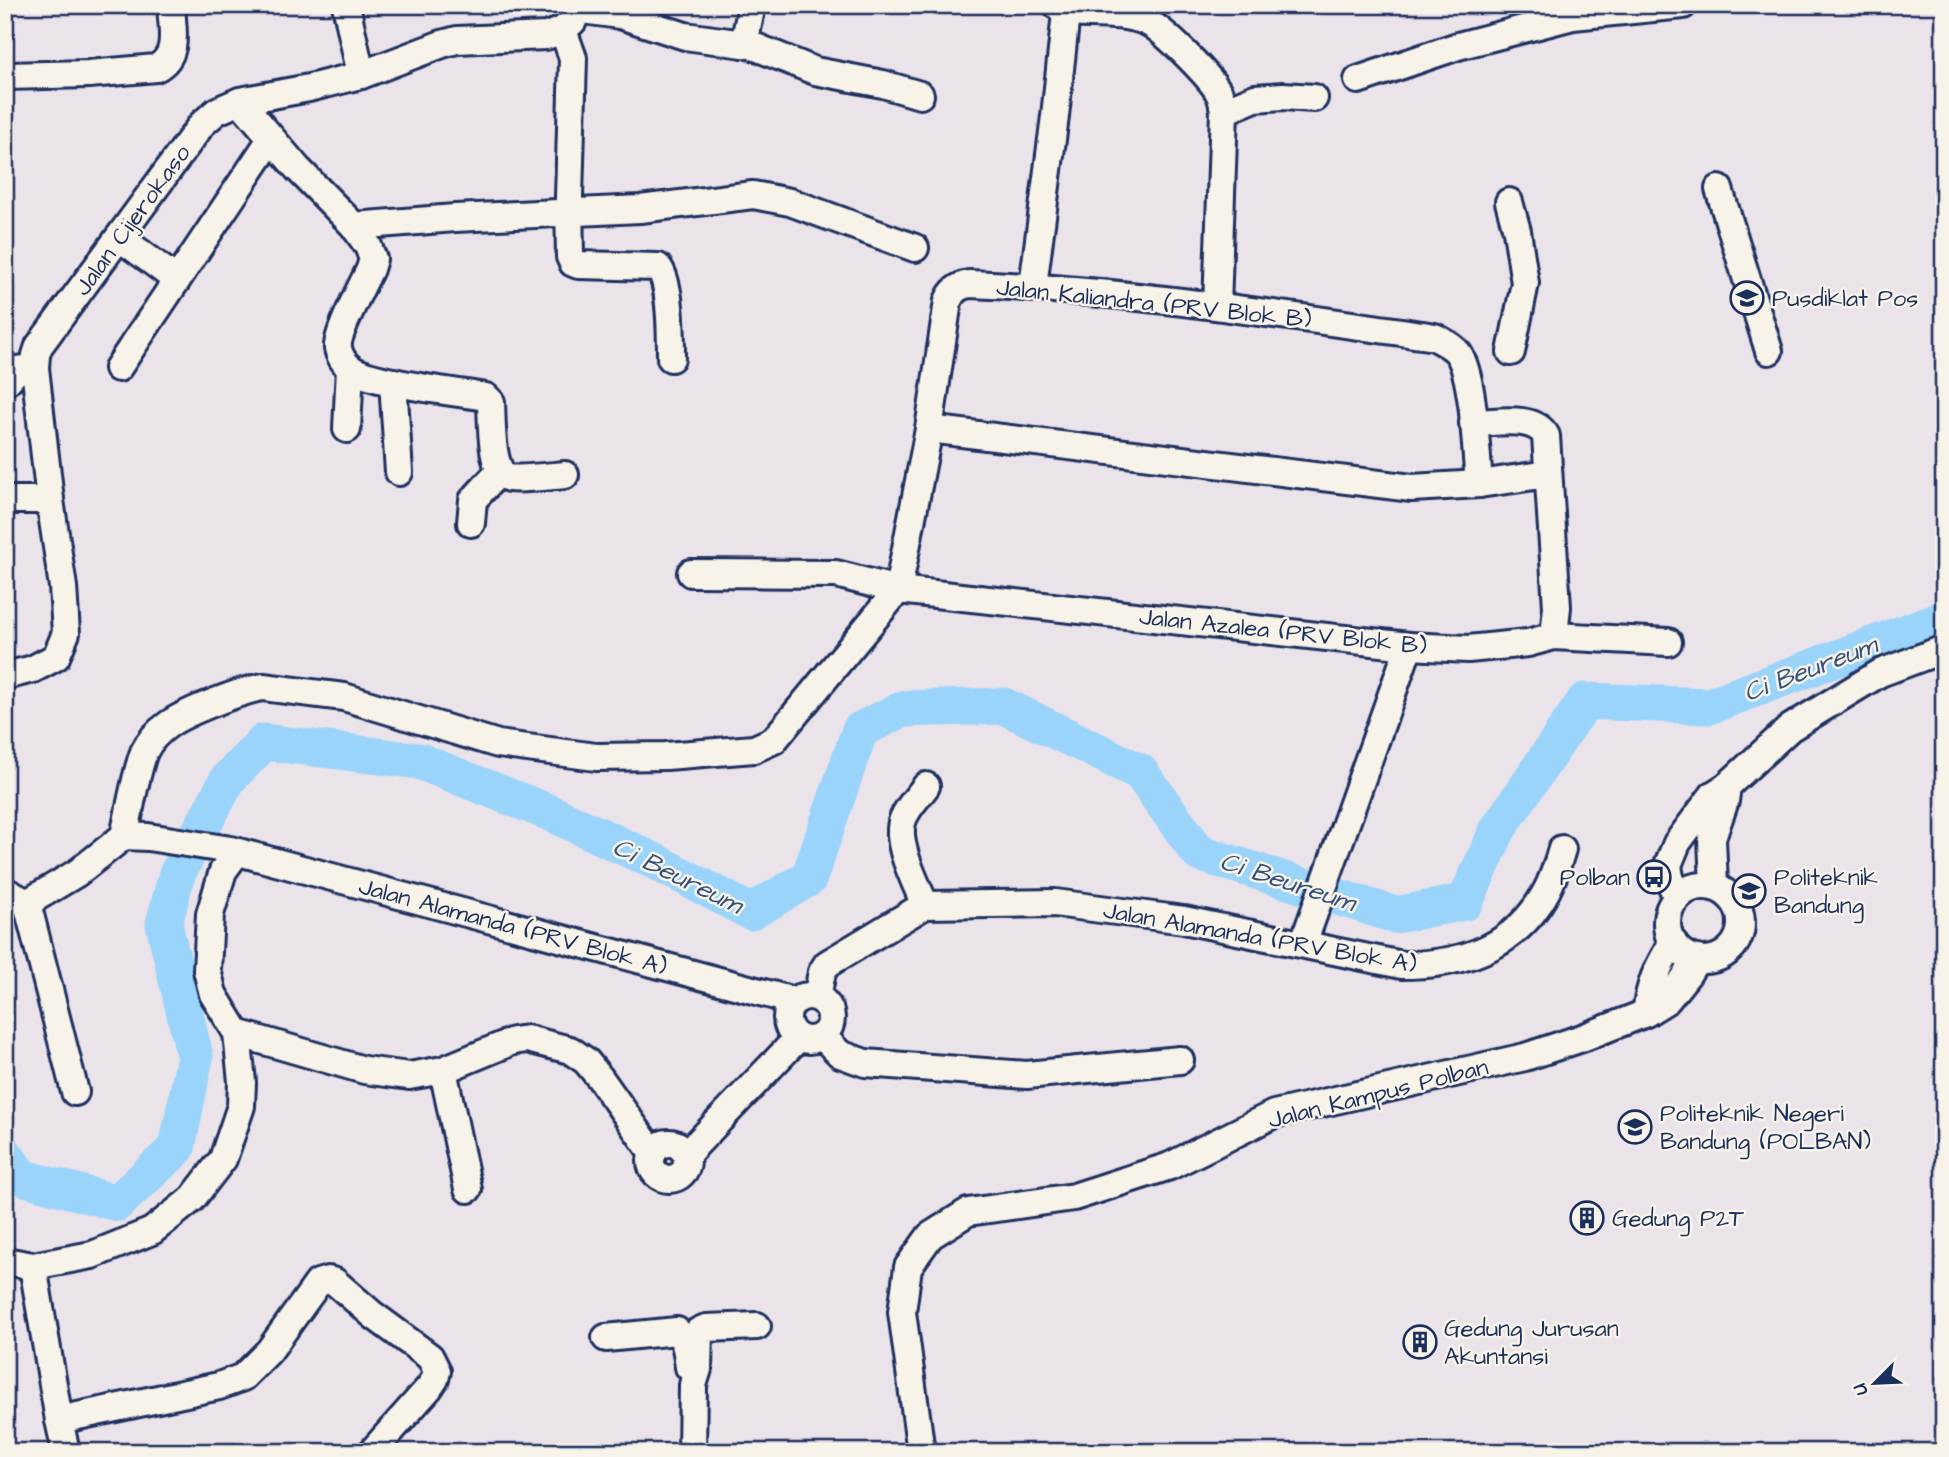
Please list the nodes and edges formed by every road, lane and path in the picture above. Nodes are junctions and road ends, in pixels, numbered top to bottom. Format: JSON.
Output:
{"nodes":[{"id":1,"x":171,"y":5,"type":"edge"},
{"id":2,"x":346,"y":5,"type":"edge"},
{"id":3,"x":752,"y":5,"type":"edge"},
{"id":4,"x":1683,"y":5,"type":"edge"},
{"id":5,"x":1062,"y":9,"type":"edge"},
{"id":6,"x":571,"y":15,"type":"edge"},
{"id":7,"x":744,"y":44,"type":"junction"},
{"id":8,"x":361,"y":75,"type":"junction"},
{"id":9,"x":5,"y":76,"type":"edge"},
{"id":10,"x":1358,"y":80,"type":"dead end"},
{"id":11,"x":920,"y":95,"type":"dead end"},
{"id":12,"x":1314,"y":98,"type":"dead end"},
{"id":13,"x":240,"y":101,"type":"junction"},
{"id":14,"x":1224,"y":110,"type":"junction"},
{"id":15,"x":265,"y":148,"type":"dead end"},
{"id":16,"x":1718,"y":189,"type":"dead end"},
{"id":17,"x":1509,"y":202,"type":"dead end"},
{"id":18,"x":570,"y":213,"type":"junction"},
{"id":19,"x":354,"y":226,"type":"junction"},
{"id":20,"x":119,"y":237,"type":"junction"},
{"id":21,"x":915,"y":248,"type":"dead end"},
{"id":22,"x":177,"y":280,"type":"junction"},
{"id":23,"x":1032,"y":286,"type":"junction"},
{"id":24,"x":1217,"y":306,"type":"junction"},
{"id":25,"x":1769,"y":351,"type":"dead end"},
{"id":26,"x":1511,"y":352,"type":"dead end"},
{"id":27,"x":671,"y":358,"type":"dead end"},
{"id":28,"x":35,"y":368,"type":"junction"},
{"id":29,"x":118,"y":368,"type":"dead end"},
{"id":30,"x":350,"y":368,"type":"junction"},
{"id":31,"x":5,"y":380,"type":"edge"},
{"id":32,"x":393,"y":382,"type":"junction"},
{"id":33,"x":1473,"y":423,"type":"junction"},
{"id":34,"x":347,"y":429,"type":"dead end"},
{"id":35,"x":929,"y":429,"type":"junction"},
{"id":36,"x":399,"y":471,"type":"dead end"},
{"id":37,"x":499,"y":472,"type":"junction"},
{"id":38,"x":1548,"y":474,"type":"junction"},
{"id":39,"x":565,"y":475,"type":"dead end"},
{"id":40,"x":1479,"y":484,"type":"junction"},
{"id":41,"x":50,"y":499,"type":"junction"},
{"id":42,"x":5,"y":500,"type":"edge"},
{"id":43,"x":471,"y":523,"type":"dead end"},
{"id":44,"x":691,"y":573,"type":"dead end"},
{"id":45,"x":898,"y":590,"type":"junction"},
{"id":46,"x":1554,"y":636,"type":"junction"},
{"id":47,"x":1668,"y":642,"type":"dead end"},
{"id":48,"x":1409,"y":646,"type":"junction"},
{"id":49,"x":1944,"y":649,"type":"edge"},
{"id":50,"x":5,"y":676,"type":"edge"},
{"id":51,"x":926,"y":786,"type":"dead end"},
{"id":52,"x":1727,"y":786,"type":"junction"},
{"id":53,"x":136,"y":836,"type":"junction"},
{"id":54,"x":1562,"y":849,"type":"dead end"},
{"id":55,"x":234,"y":851,"type":"junction"},
{"id":56,"x":1714,"y":887,"type":"junction"},
{"id":57,"x":16,"y":897,"type":"edge"},
{"id":58,"x":1677,"y":898,"type":"junction"},
{"id":59,"x":925,"y":905,"type":"junction"},
{"id":60,"x":1673,"y":942,"type":"junction"},
{"id":61,"x":1303,"y":944,"type":"junction"},
{"id":62,"x":1696,"y":959,"type":"junction"},
{"id":63,"x":806,"y":999,"type":"junction"},
{"id":64,"x":1646,"y":1013,"type":"junction"},
{"id":65,"x":237,"y":1033,"type":"junction"},
{"id":66,"x":810,"y":1037,"type":"junction"},
{"id":67,"x":1180,"y":1060,"type":"dead end"},
{"id":68,"x":443,"y":1070,"type":"junction"},
{"id":69,"x":75,"y":1092,"type":"dead end"},
{"id":70,"x":468,"y":1189,"type":"dead end"},
{"id":71,"x":5,"y":1261,"type":"edge"},
{"id":72,"x":33,"y":1266,"type":"junction"},
{"id":73,"x":757,"y":1325,"type":"dead end"},
{"id":74,"x":606,"y":1338,"type":"dead end"},
{"id":75,"x":693,"y":1385,"type":"junction"},
{"id":76,"x":59,"y":1420,"type":"junction"},
{"id":77,"x":66,"y":1452,"type":"edge"},
{"id":78,"x":372,"y":1452,"type":"edge"},
{"id":79,"x":692,"y":1452,"type":"edge"},
{"id":80,"x":921,"y":1452,"type":"edge"}],
"edges":[{"from":1,"to":9,"type":"street"},
{"from":2,"to":8,"type":"street"},
{"from":3,"to":7,"type":"street"},
{"from":4,"to":10,"type":"street"},
{"from":5,"to":14,"type":"street"},
{"from":5,"to":23,"type":"street"},
{"from":6,"to":7,"type":"street","name":"Jalan Cijerokaso"},
{"from":6,"to":8,"type":"street","name":"Jalan Cijerokaso"},
{"from":6,"to":18,"type":"street"},
{"from":7,"to":11,"type":"street","name":"Jalan Cijerokaso"},
{"from":8,"to":13,"type":"street","name":"Jalan Cijerokaso"},
{"from":12,"to":14,"type":"street"},
{"from":13,"to":19,"type":"street"},
{"from":13,"to":20,"type":"street","name":"Jalan Cijerokaso"},
{"from":14,"to":24,"type":"street"},
{"from":15,"to":22,"type":"street"},
{"from":16,"to":25,"type":"street"},
{"from":17,"to":26,"type":"street"},
{"from":18,"to":19,"type":"street"},
{"from":18,"to":21,"type":"street"},
{"from":18,"to":27,"type":"street"},
{"from":19,"to":30,"type":"street"},
{"from":20,"to":22,"type":"street"},
{"from":20,"to":28,"type":"street","name":"Jalan Cijerokaso"},
{"from":22,"to":29,"type":"street"},
{"from":23,"to":24,"type":"street","name":"Jalan Kaliandra (PRV Blok B)"},
{"from":23,"to":35,"type":"street","name":"Jalan Kaliandra (PRV Blok B)"},
{"from":24,"to":33,"type":"street","name":"Jalan Kaliandra (PRV Blok B)"},
{"from":28,"to":31,"type":"street"},
{"from":28,"to":41,"type":"street","name":"Jalan Cijerokaso"},
{"from":30,"to":32,"type":"street"},
{"from":30,"to":34,"type":"street"},
{"from":32,"to":36,"type":"street"},
{"from":32,"to":37,"type":"street"},
{"from":33,"to":38,"type":"street"},
{"from":33,"to":40,"type":"street","name":"Jalan Kaliandra (PRV Blok B)"},
{"from":35,"to":40,"type":"street"},
{"from":35,"to":45,"type":"street","name":"Jalan Kaliandra (PRV Blok B)"},
{"from":37,"to":39,"type":"street"},
{"from":37,"to":43,"type":"street"},
{"from":38,"to":40,"type":"street"},
{"from":38,"to":46,"type":"street"},
{"from":41,"to":42,"type":"street"},
{"from":41,"to":50,"type":"street","name":"Jalan Cijerokaso"},
{"from":44,"to":45,"type":"street","name":"Jalan Azalea (PRV Blok B)"},
{"from":45,"to":48,"type":"street","name":"Jalan Azalea (PRV Blok B)"},
{"from":45,"to":53,"type":"street"},
{"from":46,"to":47,"type":"street","name":"Jalan Azalea (PRV Blok B)"},
{"from":46,"to":48,"type":"street","name":"Jalan Azalea (PRV Blok B)"},
{"from":48,"to":61,"type":"street"},
{"from":49,"to":52,"type":"street"},
{"from":51,"to":59,"type":"street"},
{"from":52,"to":56,"type":"street"},
{"from":52,"to":58,"type":"street"},
{"from":53,"to":55,"type":"street","name":"Jalan Alamanda (PRV Blok A)"},
{"from":53,"to":57,"type":"street"},
{"from":54,"to":61,"type":"street","name":"Jalan Alamanda (PRV Blok A)"},
{"from":55,"to":63,"type":"street","name":"Jalan Alamanda (PRV Blok A)"},
{"from":55,"to":65,"type":"street"},
{"from":56,"to":58,"type":"street"},
{"from":56,"to":62,"type":"street"},
{"from":57,"to":69,"type":"street"},
{"from":58,"to":60,"type":"street"},
{"from":59,"to":61,"type":"street","name":"Jalan Alamanda (PRV Blok A)"},
{"from":59,"to":63,"type":"street"},
{"from":60,"to":62,"type":"street"},
{"from":60,"to":64,"type":"street"},
{"from":62,"to":64,"type":"street","name":"Jalan Kampus Polban"},
{"from":63,"to":66,"type":"street"},
{"from":63,"to":66,"type":"street"},
{"from":64,"to":80,"type":"street","name":"Jalan Kampus Polban"},
{"from":65,"to":68,"type":"street"},
{"from":65,"to":72,"type":"street"},
{"from":66,"to":67,"type":"street"},
{"from":66,"to":68,"type":"street"},
{"from":68,"to":70,"type":"street"},
{"from":71,"to":72,"type":"street"},
{"from":72,"to":76,"type":"street"},
{"from":73,"to":75,"type":"street"},
{"from":74,"to":75,"type":"street"},
{"from":75,"to":79,"type":"street"},
{"from":76,"to":77,"type":"street"},
{"from":76,"to":78,"type":"street"}]}
